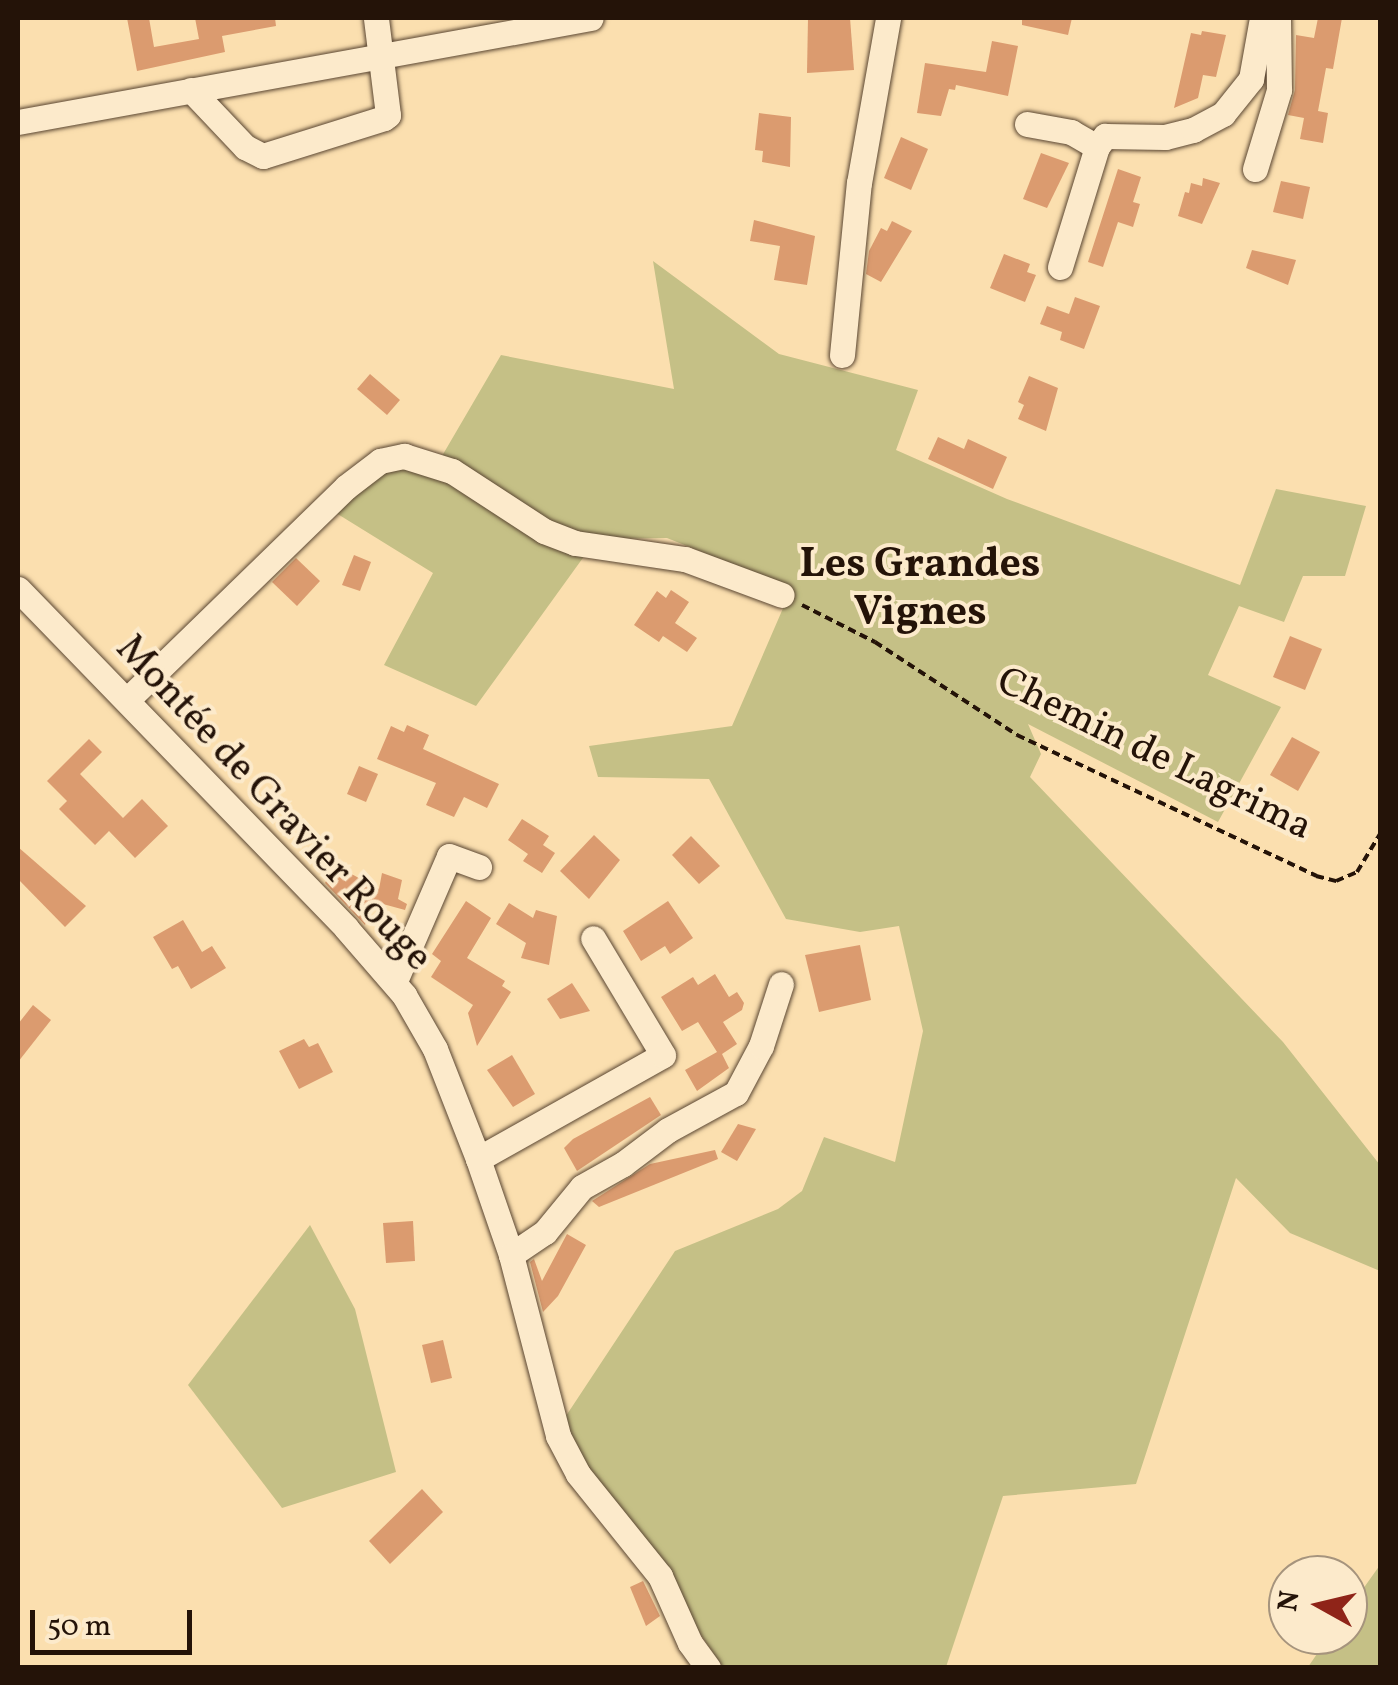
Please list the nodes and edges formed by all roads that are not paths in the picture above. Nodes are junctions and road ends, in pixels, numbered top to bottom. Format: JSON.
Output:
{"nodes":[{"id":1,"x":376,"y":18,"type":"edge"},
{"id":2,"x":591,"y":18,"type":"edge"},
{"id":3,"x":888,"y":18,"type":"edge"},
{"id":4,"x":1262,"y":18,"type":"edge"},
{"id":5,"x":1278,"y":18,"type":"edge"},
{"id":6,"x":381,"y":56,"type":"junction"},
{"id":7,"x":191,"y":90,"type":"junction"},
{"id":8,"x":18,"y":122,"type":"edge"},
{"id":9,"x":1027,"y":124,"type":"dead end"},
{"id":10,"x":1097,"y":147,"type":"junction"},
{"id":11,"x":1255,"y":169,"type":"dead end"},
{"id":12,"x":1060,"y":267,"type":"dead end"},
{"id":13,"x":842,"y":355,"type":"dead end"},
{"id":14,"x":18,"y":589,"type":"edge"},
{"id":15,"x":782,"y":595,"type":"road end"},
{"id":16,"x":126,"y":700,"type":"junction"},
{"id":17,"x":478,"y":868,"type":"dead end"},
{"id":18,"x":593,"y":938,"type":"dead end"},
{"id":19,"x":395,"y":981,"type":"junction"},
{"id":20,"x":780,"y":984,"type":"dead end"},
{"id":21,"x":478,"y":1160,"type":"junction"},
{"id":22,"x":511,"y":1256,"type":"junction"},
{"id":23,"x":708,"y":1668,"type":"edge"}],
"edges":[{"from":1,"to":6,"type":"street"},
{"from":2,"to":6,"type":"street"},
{"from":3,"to":13,"type":"street"},
{"from":4,"to":10,"type":"street"},
{"from":5,"to":11,"type":"street"},
{"from":6,"to":7,"type":"street"},
{"from":6,"to":7,"type":"street"},
{"from":7,"to":8,"type":"street"},
{"from":9,"to":10,"type":"street"},
{"from":10,"to":12,"type":"street"},
{"from":14,"to":16,"type":"street","name":"Montée de Gravier Rouge"},
{"from":15,"to":16,"type":"street"},
{"from":16,"to":19,"type":"street","name":"Montée de Gravier Rouge"},
{"from":17,"to":19,"type":"street"},
{"from":18,"to":21,"type":"street"},
{"from":19,"to":21,"type":"street","name":"Montée de Gravier Rouge"},
{"from":20,"to":22,"type":"street"},
{"from":21,"to":22,"type":"street","name":"Montée de Gravier Rouge"},
{"from":22,"to":23,"type":"street","name":"Montée de Gravier Rouge"}]}
